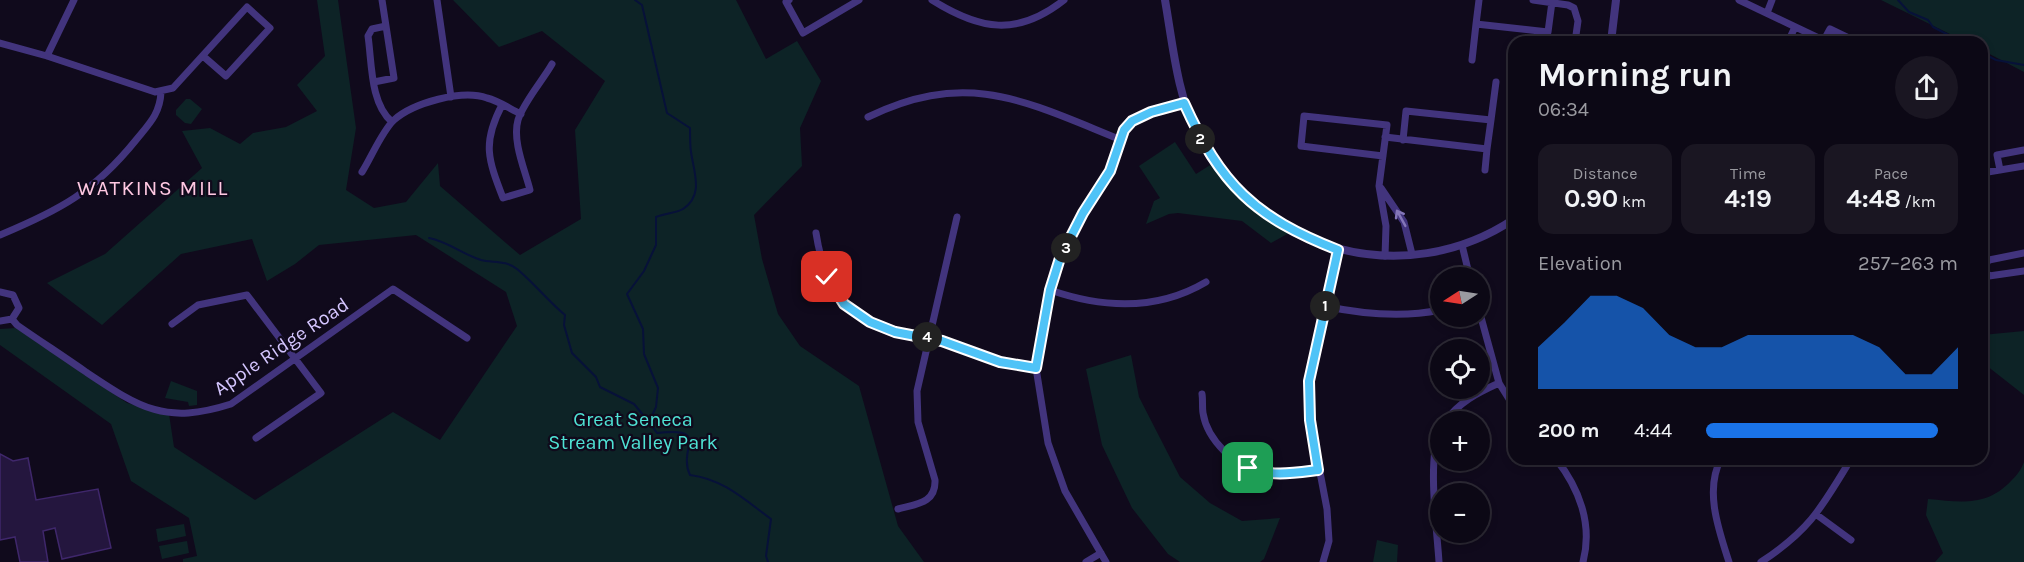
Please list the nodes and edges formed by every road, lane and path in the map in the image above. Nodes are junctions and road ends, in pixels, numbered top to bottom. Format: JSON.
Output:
{"nodes":[{"id":1,"x":74,"y":0,"type":"edge"},
{"id":2,"x":382,"y":0,"type":"edge"},
{"id":3,"x":437,"y":0,"type":"edge"},
{"id":4,"x":789,"y":0,"type":"edge"},
{"id":5,"x":859,"y":0,"type":"edge"},
{"id":6,"x":932,"y":0,"type":"edge"},
{"id":7,"x":1165,"y":0,"type":"edge"},
{"id":8,"x":1479,"y":0,"type":"edge"},
{"id":9,"x":1533,"y":0,"type":"edge"},
{"id":10,"x":1616,"y":0,"type":"edge"},
{"id":11,"x":1739,"y":0,"type":"edge"},
{"id":12,"x":1772,"y":0,"type":"edge"},
{"id":13,"x":1061,"y":1,"type":"edge"},
{"id":14,"x":1552,"y":2,"type":"junction"},
{"id":15,"x":848,"y":3,"type":"edge"},
{"id":16,"x":1767,"y":13,"type":"junction"},
{"id":17,"x":1476,"y":24,"type":"junction"},
{"id":18,"x":386,"y":26,"type":"junction"},
{"id":19,"x":1795,"y":27,"type":"junction"},
{"id":20,"x":1575,"y":36,"type":"edge"},
{"id":21,"x":1612,"y":36,"type":"edge"},
{"id":22,"x":1791,"y":36,"type":"edge"},
{"id":23,"x":1814,"y":36,"type":"edge"},
{"id":24,"x":1827,"y":36,"type":"edge"},
{"id":25,"x":1845,"y":36,"type":"edge"},
{"id":26,"x":0,"y":43,"type":"edge"},
{"id":27,"x":47,"y":56,"type":"junction"},
{"id":28,"x":203,"y":56,"type":"junction"},
{"id":29,"x":1472,"y":60,"type":"dead end"},
{"id":30,"x":552,"y":64,"type":"dead end"},
{"id":31,"x":374,"y":82,"type":"junction"},
{"id":32,"x":1496,"y":82,"type":"dead end"},
{"id":33,"x":160,"y":92,"type":"junction"},
{"id":34,"x":451,"y":97,"type":"junction"},
{"id":35,"x":1184,"y":103,"type":"junction"},
{"id":36,"x":502,"y":105,"type":"junction"},
{"id":37,"x":521,"y":114,"type":"junction"},
{"id":38,"x":867,"y":117,"type":"dead end"},
{"id":39,"x":1491,"y":120,"type":"junction"},
{"id":40,"x":392,"y":122,"type":"junction"},
{"id":41,"x":1119,"y":138,"type":"junction"},
{"id":42,"x":1385,"y":138,"type":"junction"},
{"id":43,"x":1403,"y":140,"type":"junction"},
{"id":44,"x":1487,"y":149,"type":"junction"},
{"id":45,"x":2024,"y":150,"type":"edge"},
{"id":46,"x":1383,"y":156,"type":"junction"},
{"id":47,"x":2024,"y":166,"type":"edge"},
{"id":48,"x":1485,"y":170,"type":"dead end"},
{"id":49,"x":2000,"y":170,"type":"junction"},
{"id":50,"x":362,"y":172,"type":"dead end"},
{"id":51,"x":1988,"y":172,"type":"edge"},
{"id":52,"x":1380,"y":186,"type":"junction"},
{"id":53,"x":957,"y":217,"type":"dead end"},
{"id":54,"x":1508,"y":222,"type":"edge"},
{"id":55,"x":816,"y":233,"type":"dead end"},
{"id":56,"x":0,"y":235,"type":"edge"},
{"id":57,"x":1462,"y":245,"type":"junction"},
{"id":58,"x":1338,"y":250,"type":"junction"},
{"id":59,"x":2024,"y":253,"type":"edge"},
{"id":60,"x":1412,"y":254,"type":"junction"},
{"id":61,"x":1384,"y":256,"type":"junction"},
{"id":62,"x":1988,"y":261,"type":"edge"},
{"id":63,"x":1467,"y":267,"type":"edge"},
{"id":64,"x":2024,"y":271,"type":"edge"},
{"id":65,"x":1988,"y":276,"type":"edge"},
{"id":66,"x":1206,"y":282,"type":"dead end"},
{"id":67,"x":1050,"y":290,"type":"junction"},
{"id":68,"x":0,"y":292,"type":"edge"},
{"id":69,"x":1324,"y":306,"type":"junction"},
{"id":70,"x":1430,"y":311,"type":"edge"},
{"id":71,"x":12,"y":319,"type":"junction"},
{"id":72,"x":0,"y":321,"type":"edge"},
{"id":73,"x":172,"y":324,"type":"dead end"},
{"id":74,"x":1484,"y":327,"type":"edge"},
{"id":75,"x":927,"y":337,"type":"junction"},
{"id":76,"x":468,"y":338,"type":"dead end"},
{"id":77,"x":296,"y":358,"type":"junction"},
{"id":78,"x":1036,"y":368,"type":"junction"},
{"id":79,"x":1499,"y":383,"type":"junction"},
{"id":80,"x":1202,"y":394,"type":"dead end"},
{"id":81,"x":1508,"y":397,"type":"edge"},
{"id":82,"x":1453,"y":411,"type":"edge"},
{"id":83,"x":256,"y":438,"type":"dead end"},
{"id":84,"x":1560,"y":465,"type":"edge"},
{"id":85,"x":1718,"y":465,"type":"edge"},
{"id":86,"x":1847,"y":465,"type":"edge"},
{"id":87,"x":1318,"y":470,"type":"junction"},
{"id":88,"x":1435,"y":471,"type":"edge"},
{"id":89,"x":898,"y":508,"type":"dead end"},
{"id":90,"x":1817,"y":514,"type":"junction"},
{"id":91,"x":1851,"y":540,"type":"dead end"},
{"id":92,"x":1101,"y":553,"type":"junction"},
{"id":93,"x":1086,"y":562,"type":"edge"},
{"id":94,"x":1107,"y":562,"type":"edge"},
{"id":95,"x":1323,"y":562,"type":"edge"},
{"id":96,"x":1439,"y":562,"type":"edge"},
{"id":97,"x":1583,"y":562,"type":"edge"},
{"id":98,"x":1729,"y":562,"type":"edge"},
{"id":99,"x":1761,"y":562,"type":"edge"}],
"edges":[{"from":1,"to":27,"type":"street"},
{"from":2,"to":18,"type":"street"},
{"from":3,"to":34,"type":"street"},
{"from":4,"to":15,"type":"street"},
{"from":5,"to":15,"type":"street"},
{"from":6,"to":13,"type":"street"},
{"from":7,"to":35,"type":"street"},
{"from":8,"to":17,"type":"street"},
{"from":9,"to":14,"type":"street"},
{"from":10,"to":21,"type":"street"},
{"from":11,"to":16,"type":"street"},
{"from":12,"to":16,"type":"street"},
{"from":14,"to":17,"type":"street"},
{"from":14,"to":20,"type":"street"},
{"from":16,"to":19,"type":"street"},
{"from":17,"to":29,"type":"street"},
{"from":18,"to":31,"type":"street"},
{"from":18,"to":31,"type":"street"},
{"from":19,"to":22,"type":"street"},
{"from":19,"to":23,"type":"street"},
{"from":24,"to":25,"type":"street"},
{"from":26,"to":27,"type":"street"},
{"from":27,"to":33,"type":"street"},
{"from":28,"to":28,"type":"street"},
{"from":28,"to":33,"type":"street"},
{"from":30,"to":37,"type":"street"},
{"from":31,"to":40,"type":"street"},
{"from":32,"to":39,"type":"street"},
{"from":33,"to":56,"type":"street"},
{"from":34,"to":36,"type":"street"},
{"from":34,"to":40,"type":"street"},
{"from":35,"to":41,"type":"street"},
{"from":35,"to":58,"type":"street"},
{"from":36,"to":37,"type":"street"},
{"from":36,"to":37,"type":"street"},
{"from":38,"to":41,"type":"street"},
{"from":39,"to":43,"type":"street"},
{"from":39,"to":44,"type":"street"},
{"from":40,"to":50,"type":"street"},
{"from":41,"to":67,"type":"street"},
{"from":42,"to":43,"type":"street"},
{"from":42,"to":46,"type":"street"},
{"from":42,"to":46,"type":"street"},
{"from":43,"to":44,"type":"street"},
{"from":44,"to":48,"type":"street"},
{"from":45,"to":49,"type":"street"},
{"from":46,"to":52,"type":"street"},
{"from":47,"to":49,"type":"street"},
{"from":49,"to":51,"type":"street"},
{"from":60,"to":52,"type":"street","one_way":true},
{"from":52,"to":61,"type":"street"},
{"from":53,"to":75,"type":"street"},
{"from":54,"to":57,"type":"street"},
{"from":55,"to":75,"type":"street"},
{"from":57,"to":60,"type":"street"},
{"from":57,"to":63,"type":"street"},
{"from":58,"to":61,"type":"street"},
{"from":58,"to":69,"type":"street"},
{"from":59,"to":62,"type":"street"},
{"from":60,"to":61,"type":"street"},
{"from":64,"to":65,"type":"street"},
{"from":66,"to":67,"type":"street"},
{"from":67,"to":78,"type":"street"},
{"from":68,"to":71,"type":"street"},
{"from":69,"to":70,"type":"street"},
{"from":69,"to":87,"type":"street"},
{"from":71,"to":72,"type":"street"},
{"from":71,"to":77,"type":"street","name":"Apple Ridge Road"},
{"from":73,"to":77,"type":"street"},
{"from":74,"to":79,"type":"street"},
{"from":75,"to":78,"type":"street"},
{"from":75,"to":89,"type":"street"},
{"from":76,"to":77,"type":"street","name":"Apple Ridge Road"},
{"from":77,"to":83,"type":"street"},
{"from":78,"to":92,"type":"street"},
{"from":79,"to":81,"type":"street"},
{"from":79,"to":82,"type":"street"},
{"from":80,"to":87,"type":"street"},
{"from":84,"to":97,"type":"street"},
{"from":85,"to":98,"type":"street"},
{"from":86,"to":90,"type":"street"},
{"from":87,"to":95,"type":"street"},
{"from":88,"to":96,"type":"street"},
{"from":90,"to":91,"type":"street"},
{"from":90,"to":99,"type":"street"},
{"from":92,"to":93,"type":"street"},
{"from":92,"to":94,"type":"street"}]}
